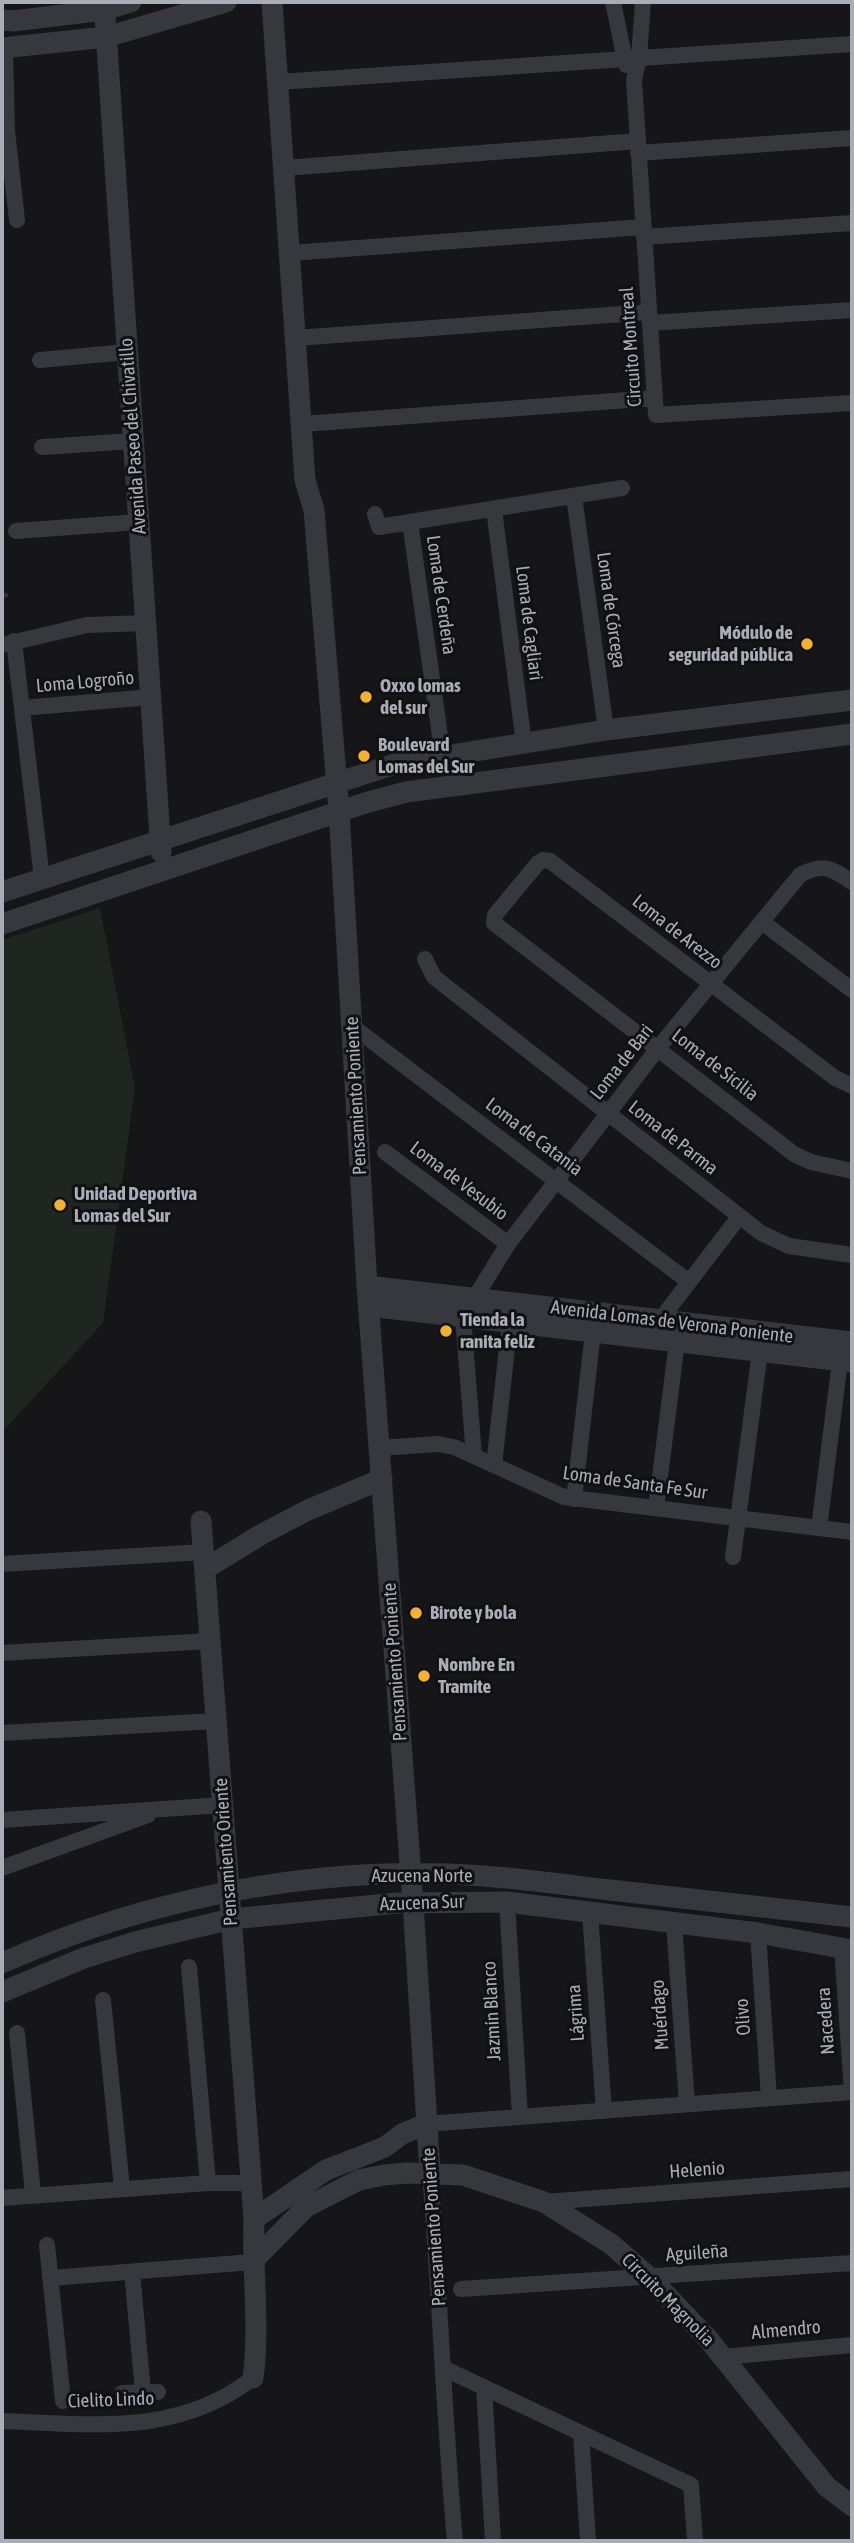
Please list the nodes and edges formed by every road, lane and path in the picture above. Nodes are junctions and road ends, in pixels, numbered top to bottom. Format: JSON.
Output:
{"nodes":[{"id":1,"x":131,"y":2,"type":"edge"},
{"id":2,"x":226,"y":2,"type":"edge"},
{"id":3,"x":272,"y":2,"type":"edge"},
{"id":4,"x":613,"y":2,"type":"edge"},
{"id":5,"x":643,"y":2,"type":"edge"},
{"id":6,"x":104,"y":6,"type":"edge"},
{"id":7,"x":2,"y":20,"type":"edge"},
{"id":8,"x":106,"y":37,"type":"junction"},
{"id":9,"x":852,"y":44,"type":"edge"},
{"id":10,"x":3,"y":48,"type":"edge"},
{"id":11,"x":631,"y":57,"type":"junction"},
{"id":12,"x":278,"y":82,"type":"junction"},
{"id":13,"x":4,"y":131,"type":"edge"},
{"id":14,"x":852,"y":138,"type":"edge"},
{"id":15,"x":638,"y":147,"type":"junction"},
{"id":16,"x":284,"y":168,"type":"junction"},
{"id":17,"x":8,"y":190,"type":"edge"},
{"id":18,"x":17,"y":220,"type":"dead end"},
{"id":19,"x":852,"y":222,"type":"edge"},
{"id":20,"x":644,"y":232,"type":"junction"},
{"id":21,"x":290,"y":253,"type":"junction"},
{"id":22,"x":852,"y":310,"type":"edge"},
{"id":23,"x":650,"y":317,"type":"junction"},
{"id":24,"x":296,"y":338,"type":"junction"},
{"id":25,"x":127,"y":352,"type":"junction"},
{"id":26,"x":40,"y":360,"type":"dead end"},
{"id":27,"x":655,"y":398,"type":"junction"},
{"id":28,"x":852,"y":402,"type":"edge"},
{"id":29,"x":302,"y":424,"type":"junction"},
{"id":30,"x":134,"y":441,"type":"junction"},
{"id":31,"x":42,"y":446,"type":"dead end"},
{"id":32,"x":622,"y":488,"type":"dead end"},
{"id":33,"x":574,"y":496,"type":"junction"},
{"id":34,"x":494,"y":509,"type":"junction"},
{"id":35,"x":375,"y":514,"type":"dead end"},
{"id":36,"x":139,"y":522,"type":"junction"},
{"id":37,"x":410,"y":522,"type":"junction"},
{"id":38,"x":16,"y":531,"type":"dead end"},
{"id":39,"x":146,"y":623,"type":"junction"},
{"id":40,"x":8,"y":643,"type":"edge"},
{"id":41,"x":151,"y":697,"type":"junction"},
{"id":42,"x":852,"y":700,"type":"edge"},
{"id":43,"x":22,"y":708,"type":"junction"},
{"id":44,"x":606,"y":730,"type":"junction"},
{"id":45,"x":852,"y":734,"type":"edge"},
{"id":46,"x":524,"y":744,"type":"junction"},
{"id":47,"x":443,"y":757,"type":"junction"},
{"id":48,"x":337,"y":782,"type":"junction"},
{"id":49,"x":339,"y":811,"type":"junction"},
{"id":50,"x":161,"y":840,"type":"junction"},
{"id":51,"x":163,"y":870,"type":"junction"},
{"id":52,"x":42,"y":879,"type":"junction"},
{"id":53,"x":852,"y":882,"type":"edge"},
{"id":54,"x":2,"y":892,"type":"edge"},
{"id":55,"x":762,"y":922,"type":"junction"},
{"id":56,"x":494,"y":923,"type":"joint"},
{"id":57,"x":2,"y":924,"type":"edge"},
{"id":58,"x":425,"y":959,"type":"dead end"},
{"id":59,"x":710,"y":984,"type":"junction"},
{"id":60,"x":852,"y":990,"type":"edge"},
{"id":61,"x":352,"y":1026,"type":"junction"},
{"id":62,"x":659,"y":1047,"type":"junction"},
{"id":63,"x":852,"y":1086,"type":"edge"},
{"id":64,"x":608,"y":1114,"type":"junction"},
{"id":65,"x":385,"y":1152,"type":"dead end"},
{"id":66,"x":852,"y":1171,"type":"edge"},
{"id":67,"x":557,"y":1180,"type":"junction"},
{"id":68,"x":739,"y":1217,"type":"junction"},
{"id":69,"x":508,"y":1244,"type":"junction"},
{"id":70,"x":852,"y":1255,"type":"edge"},
{"id":71,"x":690,"y":1282,"type":"junction"},
{"id":72,"x":368,"y":1296,"type":"junction"},
{"id":73,"x":468,"y":1308,"type":"junction"},
{"id":74,"x":660,"y":1320,"type":"junction"},
{"id":75,"x":510,"y":1322,"type":"junction"},
{"id":76,"x":593,"y":1332,"type":"junction"},
{"id":77,"x":677,"y":1342,"type":"junction"},
{"id":78,"x":852,"y":1342,"type":"edge"},
{"id":79,"x":760,"y":1351,"type":"junction"},
{"id":80,"x":846,"y":1362,"type":"edge"},
{"id":81,"x":379,"y":1448,"type":"junction"},
{"id":82,"x":474,"y":1456,"type":"junction"},
{"id":83,"x":494,"y":1465,"type":"junction"},
{"id":84,"x":382,"y":1479,"type":"junction"},
{"id":85,"x":574,"y":1499,"type":"junction"},
{"id":86,"x":656,"y":1508,"type":"junction"},
{"id":87,"x":738,"y":1518,"type":"junction"},
{"id":88,"x":201,"y":1521,"type":"dead end"},
{"id":89,"x":819,"y":1528,"type":"junction"},
{"id":90,"x":852,"y":1532,"type":"edge"},
{"id":91,"x":733,"y":1557,"type":"dead end"},
{"id":92,"x":204,"y":1561,"type":"junction"},
{"id":93,"x":2,"y":1564,"type":"edge"},
{"id":94,"x":210,"y":1641,"type":"junction"},
{"id":95,"x":2,"y":1653,"type":"edge"},
{"id":96,"x":216,"y":1721,"type":"junction"},
{"id":97,"x":2,"y":1733,"type":"edge"},
{"id":98,"x":222,"y":1805,"type":"junction"},
{"id":99,"x":166,"y":1809,"type":"junction"},
{"id":100,"x":2,"y":1820,"type":"edge"},
{"id":101,"x":2,"y":1868,"type":"edge"},
{"id":102,"x":411,"y":1875,"type":"junction"},
{"id":103,"x":229,"y":1892,"type":"junction"},
{"id":104,"x":507,"y":1902,"type":"junction"},
{"id":105,"x":413,"y":1903,"type":"junction"},
{"id":106,"x":590,"y":1912,"type":"junction"},
{"id":107,"x":852,"y":1917,"type":"edge"},
{"id":108,"x":231,"y":1919,"type":"junction"},
{"id":109,"x":674,"y":1923,"type":"junction"},
{"id":110,"x":758,"y":1933,"type":"junction"},
{"id":111,"x":847,"y":1949,"type":"edge"},
{"id":112,"x":2,"y":1962,"type":"edge"},
{"id":113,"x":189,"y":1967,"type":"dead end"},
{"id":114,"x":2,"y":1992,"type":"edge"},
{"id":115,"x":103,"y":2000,"type":"dead end"},
{"id":116,"x":17,"y":2033,"type":"dead end"},
{"id":117,"x":852,"y":2092,"type":"edge"},
{"id":118,"x":769,"y":2098,"type":"junction"},
{"id":119,"x":687,"y":2104,"type":"junction"},
{"id":120,"x":604,"y":2111,"type":"junction"},
{"id":121,"x":520,"y":2117,"type":"junction"},
{"id":122,"x":426,"y":2124,"type":"junction"},
{"id":123,"x":429,"y":2173,"type":"junction"},
{"id":124,"x":852,"y":2179,"type":"edge"},
{"id":125,"x":208,"y":2183,"type":"junction"},
{"id":126,"x":251,"y":2183,"type":"junction"},
{"id":127,"x":122,"y":2188,"type":"junction"},
{"id":128,"x":33,"y":2194,"type":"junction"},
{"id":129,"x":2,"y":2197,"type":"edge"},
{"id":130,"x":544,"y":2202,"type":"junction"},
{"id":131,"x":254,"y":2218,"type":"junction"},
{"id":132,"x":47,"y":2245,"type":"dead end"},
{"id":133,"x":253,"y":2262,"type":"junction"},
{"id":134,"x":852,"y":2263,"type":"edge"},
{"id":135,"x":132,"y":2272,"type":"junction"},
{"id":136,"x":51,"y":2278,"type":"junction"},
{"id":137,"x":650,"y":2278,"type":"junction"},
{"id":138,"x":461,"y":2289,"type":"dead end"},
{"id":139,"x":852,"y":2345,"type":"edge"},
{"id":140,"x":723,"y":2357,"type":"junction"},
{"id":141,"x":443,"y":2368,"type":"junction"},
{"id":142,"x":253,"y":2378,"type":"joint"},
{"id":143,"x":484,"y":2387,"type":"junction"},
{"id":144,"x":122,"y":2393,"type":"dead end"},
{"id":145,"x":63,"y":2401,"type":"dead end"},
{"id":146,"x":2,"y":2421,"type":"edge"},
{"id":147,"x":581,"y":2433,"type":"junction"},
{"id":148,"x":852,"y":2506,"type":"edge"},
{"id":149,"x":454,"y":2541,"type":"edge"},
{"id":150,"x":493,"y":2541,"type":"edge"},
{"id":151,"x":588,"y":2541,"type":"edge"},
{"id":152,"x":695,"y":2541,"type":"edge"}],
"edges":[{"from":1,"to":6,"type":"street"},
{"from":2,"to":8,"type":"street"},
{"from":3,"to":12,"type":"street"},
{"from":4,"to":11,"type":"street"},
{"from":5,"to":11,"type":"street"},
{"from":6,"to":7,"type":"street"},
{"from":6,"to":8,"type":"street","name":"Avenida Paseo del Chivatillo"},
{"from":8,"to":10,"type":"street"},
{"from":8,"to":25,"type":"street","name":"Avenida Paseo del Chivatillo"},
{"from":9,"to":11,"type":"street"},
{"from":10,"to":13,"type":"street"},
{"from":11,"to":12,"type":"street"},
{"from":11,"to":15,"type":"street","name":"Circuito Montreal"},
{"from":12,"to":16,"type":"street"},
{"from":13,"to":17,"type":"street"},
{"from":14,"to":15,"type":"street"},
{"from":15,"to":16,"type":"street"},
{"from":15,"to":20,"type":"street","name":"Circuito Montreal"},
{"from":16,"to":21,"type":"street"},
{"from":17,"to":18,"type":"street"},
{"from":19,"to":20,"type":"street"},
{"from":20,"to":21,"type":"street"},
{"from":20,"to":23,"type":"street","name":"Circuito Montreal"},
{"from":21,"to":24,"type":"street"},
{"from":22,"to":23,"type":"street"},
{"from":23,"to":24,"type":"street"},
{"from":23,"to":27,"type":"street","name":"Circuito Montreal"},
{"from":24,"to":29,"type":"street"},
{"from":25,"to":26,"type":"street"},
{"from":25,"to":30,"type":"street","name":"Avenida Paseo del Chivatillo"},
{"from":27,"to":28,"type":"street","name":"Circuito Montreal"},
{"from":27,"to":29,"type":"street"},
{"from":29,"to":48,"type":"street"},
{"from":30,"to":31,"type":"street"},
{"from":30,"to":36,"type":"street","name":"Avenida Paseo del Chivatillo"},
{"from":32,"to":33,"type":"street"},
{"from":33,"to":34,"type":"street"},
{"from":33,"to":44,"type":"street","name":"Loma de Córcega"},
{"from":34,"to":37,"type":"street"},
{"from":34,"to":46,"type":"street","name":"Loma de Cagliari"},
{"from":35,"to":37,"type":"street"},
{"from":36,"to":38,"type":"street"},
{"from":36,"to":39,"type":"street","name":"Avenida Paseo del Chivatillo"},
{"from":37,"to":47,"type":"street","name":"Loma de Cerdeña"},
{"from":39,"to":40,"type":"street"},
{"from":39,"to":41,"type":"street","name":"Avenida Paseo del Chivatillo"},
{"from":40,"to":43,"type":"street"},
{"from":41,"to":43,"type":"street","name":"Loma Logroño"},
{"from":41,"to":50,"type":"street","name":"Avenida Paseo del Chivatillo"},
{"from":42,"to":44,"type":"street"},
{"from":43,"to":52,"type":"street"},
{"from":44,"to":46,"type":"street"},
{"from":45,"to":49,"type":"street"},
{"from":46,"to":47,"type":"street"},
{"from":47,"to":48,"type":"street"},
{"from":48,"to":49,"type":"street","name":"Pensamiento Poniente"},
{"from":48,"to":50,"type":"street"},
{"from":49,"to":51,"type":"street"},
{"from":49,"to":61,"type":"street","name":"Pensamiento Poniente"},
{"from":50,"to":51,"type":"street","name":"Avenida Paseo del Chivatillo"},
{"from":50,"to":52,"type":"street"},
{"from":51,"to":57,"type":"street"},
{"from":52,"to":54,"type":"street"},
{"from":53,"to":55,"type":"street","name":"Loma de Bari"},
{"from":55,"to":59,"type":"street","name":"Loma de Bari"},
{"from":55,"to":60,"type":"street"},
{"from":56,"to":59,"type":"street","name":"Loma de Arezzo"},
{"from":56,"to":62,"type":"street","name":"Loma de Sicilia"},
{"from":58,"to":64,"type":"street","name":"Loma de Parma"},
{"from":59,"to":62,"type":"street","name":"Loma de Bari"},
{"from":59,"to":63,"type":"street","name":"Loma de Arezzo"},
{"from":61,"to":67,"type":"street","name":"Loma de Catania"},
{"from":61,"to":72,"type":"street","name":"Pensamiento Poniente"},
{"from":62,"to":64,"type":"street","name":"Loma de Bari"},
{"from":62,"to":66,"type":"street","name":"Loma de Sicilia"},
{"from":64,"to":67,"type":"street","name":"Loma de Bari"},
{"from":64,"to":68,"type":"street","name":"Loma de Parma"},
{"from":65,"to":69,"type":"street","name":"Loma de Vesubio"},
{"from":67,"to":69,"type":"street","name":"Loma de Bari"},
{"from":67,"to":71,"type":"street","name":"Loma de Catania"},
{"from":68,"to":70,"type":"street","name":"Loma de Parma"},
{"from":68,"to":71,"type":"street"},
{"from":69,"to":73,"type":"street","name":"Loma de Bari"},
{"from":71,"to":74,"type":"street"},
{"from":72,"to":73,"type":"street","name":"Avenida Lomas de Verona Poniente"},
{"from":72,"to":81,"type":"street","name":"Pensamiento Poniente"},
{"from":73,"to":74,"type":"street","name":"Avenida Lomas de Verona Poniente"},
{"from":73,"to":75,"type":"street","name":"Avenida Lomas de Verona Poniente"},
{"from":73,"to":82,"type":"street"},
{"from":74,"to":78,"type":"street","name":"Avenida Lomas de Verona Poniente"},
{"from":75,"to":76,"type":"street","name":"Avenida Lomas de Verona Poniente"},
{"from":75,"to":83,"type":"street"},
{"from":76,"to":77,"type":"street","name":"Avenida Lomas de Verona Poniente"},
{"from":76,"to":85,"type":"street"},
{"from":77,"to":79,"type":"street","name":"Avenida Lomas de Verona Poniente"},
{"from":77,"to":86,"type":"street"},
{"from":79,"to":80,"type":"street","name":"Avenida Lomas de Verona Poniente"},
{"from":79,"to":87,"type":"street"},
{"from":80,"to":89,"type":"street"},
{"from":81,"to":82,"type":"street","name":"Loma de Santa Fe Sur"},
{"from":81,"to":84,"type":"street","name":"Pensamiento Poniente"},
{"from":82,"to":83,"type":"street","name":"Loma de Santa Fe Sur"},
{"from":83,"to":85,"type":"street","name":"Loma de Santa Fe Sur"},
{"from":84,"to":92,"type":"street"},
{"from":84,"to":102,"type":"street","name":"Pensamiento Poniente"},
{"from":85,"to":86,"type":"street","name":"Loma de Santa Fe Sur"},
{"from":86,"to":87,"type":"street","name":"Loma de Santa Fe Sur"},
{"from":87,"to":89,"type":"street","name":"Loma de Santa Fe Sur"},
{"from":87,"to":91,"type":"street"},
{"from":88,"to":92,"type":"street","name":"Pensamiento Oriente"},
{"from":89,"to":90,"type":"street","name":"Loma de Santa Fe Sur"},
{"from":92,"to":93,"type":"street"},
{"from":92,"to":94,"type":"street","name":"Pensamiento Oriente"},
{"from":94,"to":95,"type":"street"},
{"from":94,"to":96,"type":"street","name":"Pensamiento Oriente"},
{"from":96,"to":97,"type":"street"},
{"from":96,"to":98,"type":"street","name":"Pensamiento Oriente"},
{"from":98,"to":99,"type":"street"},
{"from":98,"to":103,"type":"street","name":"Pensamiento Oriente"},
{"from":99,"to":100,"type":"street"},
{"from":99,"to":101,"type":"street"},
{"from":102,"to":103,"type":"street","name":"Azucena Norte"},
{"from":102,"to":105,"type":"street","name":"Pensamiento Poniente"},
{"from":102,"to":107,"type":"street","name":"Azucena Norte"},
{"from":103,"to":108,"type":"street","name":"Pensamiento Oriente"},
{"from":103,"to":112,"type":"street","name":"Azucena Norte"},
{"from":104,"to":105,"type":"street","name":"Azucena Sur"},
{"from":104,"to":106,"type":"street","name":"Azucena Sur"},
{"from":104,"to":121,"type":"street","name":"Jazmín Blanco"},
{"from":105,"to":108,"type":"street","name":"Azucena Sur"},
{"from":105,"to":122,"type":"street","name":"Pensamiento Poniente"},
{"from":106,"to":109,"type":"street","name":"Azucena Sur"},
{"from":106,"to":120,"type":"street","name":"Lágrima"},
{"from":108,"to":114,"type":"street","name":"Azucena Sur"},
{"from":108,"to":126,"type":"street","name":"Pensamiento Oriente"},
{"from":109,"to":110,"type":"street","name":"Azucena Sur"},
{"from":109,"to":119,"type":"street","name":"Muérdago"},
{"from":110,"to":111,"type":"street","name":"Azucena Sur"},
{"from":110,"to":118,"type":"street","name":"Olivo"},
{"from":111,"to":117,"type":"street","name":"Nacedera"},
{"from":113,"to":125,"type":"street"},
{"from":115,"to":127,"type":"street"},
{"from":116,"to":128,"type":"street"},
{"from":117,"to":118,"type":"street"},
{"from":118,"to":119,"type":"street"},
{"from":119,"to":120,"type":"street"},
{"from":120,"to":121,"type":"street"},
{"from":121,"to":122,"type":"street"},
{"from":122,"to":123,"type":"street","name":"Pensamiento Poniente"},
{"from":122,"to":131,"type":"street"},
{"from":123,"to":130,"type":"street","name":"Circuito Magnolia"},
{"from":123,"to":133,"type":"street","name":"Circuito Magnolia"},
{"from":123,"to":141,"type":"street","name":"Pensamiento Poniente"},
{"from":124,"to":130,"type":"street","name":"Helenio"},
{"from":125,"to":126,"type":"street"},
{"from":125,"to":127,"type":"street"},
{"from":126,"to":131,"type":"street","name":"Pensamiento Oriente"},
{"from":127,"to":128,"type":"street"},
{"from":128,"to":129,"type":"street"},
{"from":130,"to":137,"type":"street","name":"Circuito Magnolia"},
{"from":131,"to":133,"type":"street","name":"Pensamiento Oriente"},
{"from":132,"to":136,"type":"street"},
{"from":133,"to":135,"type":"street"},
{"from":133,"to":142,"type":"street","name":"Pensamiento Oriente"},
{"from":134,"to":137,"type":"street","name":"Aguileña"},
{"from":135,"to":136,"type":"street"},
{"from":135,"to":144,"type":"street"},
{"from":136,"to":145,"type":"street"},
{"from":137,"to":138,"type":"street","name":"Aguileña"},
{"from":137,"to":140,"type":"street","name":"Circuito Magnolia"},
{"from":139,"to":140,"type":"street","name":"Almendro"},
{"from":140,"to":148,"type":"street","name":"Circuito Magnolia"},
{"from":141,"to":143,"type":"street"},
{"from":141,"to":149,"type":"street","name":"Pensamiento Poniente"},
{"from":142,"to":146,"type":"street","name":"Cielito Lindo"},
{"from":143,"to":147,"type":"street"},
{"from":143,"to":150,"type":"street"},
{"from":147,"to":151,"type":"street"},
{"from":147,"to":152,"type":"street"}]}
